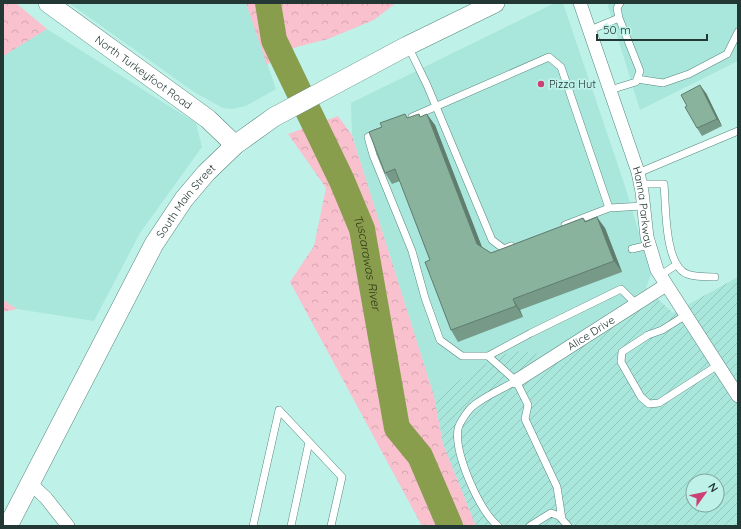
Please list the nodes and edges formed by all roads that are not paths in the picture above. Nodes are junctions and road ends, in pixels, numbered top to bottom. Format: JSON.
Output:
{"nodes":[{"id":1,"x":48,"y":3,"type":"edge"},
{"id":2,"x":495,"y":3,"type":"edge"},
{"id":3,"x":580,"y":3,"type":"edge"},
{"id":4,"x":620,"y":3,"type":"edge"},
{"id":5,"x":619,"y":18,"type":"junction"},
{"id":6,"x":590,"y":30,"type":"junction"},
{"id":7,"x":738,"y":32,"type":"edge"},
{"id":8,"x":407,"y":46,"type":"junction"},
{"id":9,"x":637,"y":78,"type":"junction"},
{"id":10,"x":610,"y":90,"type":"junction"},
{"id":11,"x":436,"y":107,"type":"junction"},
{"id":12,"x":402,"y":122,"type":"edge"},
{"id":13,"x":388,"y":128,"type":"edge"},
{"id":14,"x":738,"y":131,"type":"edge"},
{"id":15,"x":235,"y":145,"type":"junction"},
{"id":16,"x":639,"y":178,"type":"junction"},
{"id":17,"x":643,"y":206,"type":"junction"},
{"id":18,"x":609,"y":208,"type":"junction"},
{"id":19,"x":560,"y":227,"type":"edge"},
{"id":20,"x":518,"y":243,"type":"edge"},
{"id":21,"x":648,"y":245,"type":"junction"},
{"id":22,"x":632,"y":249,"type":"dead end"},
{"id":23,"x":676,"y":265,"type":"junction"},
{"id":24,"x":714,"y":277,"type":"dead end"},
{"id":25,"x":663,"y":280,"type":"junction"},
{"id":26,"x":636,"y":304,"type":"junction"},
{"id":27,"x":686,"y":315,"type":"junction"},
{"id":28,"x":488,"y":356,"type":"junction"},
{"id":29,"x":718,"y":365,"type":"junction"},
{"id":30,"x":516,"y":381,"type":"junction"},
{"id":31,"x":738,"y":396,"type":"edge"},
{"id":32,"x":309,"y":442,"type":"junction"},
{"id":33,"x":30,"y":483,"type":"junction"},
{"id":34,"x":562,"y":519,"type":"junction"},
{"id":35,"x":8,"y":526,"type":"edge"},
{"id":36,"x":68,"y":526,"type":"edge"},
{"id":37,"x":253,"y":526,"type":"edge"},
{"id":38,"x":291,"y":526,"type":"edge"},
{"id":39,"x":331,"y":526,"type":"edge"},
{"id":40,"x":498,"y":526,"type":"edge"},
{"id":41,"x":530,"y":526,"type":"edge"},
{"id":42,"x":568,"y":526,"type":"edge"}],
"edges":[{"from":1,"to":15,"type":"main road","name":"North Turkeyfoot Road"},
{"from":2,"to":8,"type":"main road","name":"South Main Street"},
{"from":3,"to":6,"type":"street","name":"Hanna Parkway"},
{"from":4,"to":5,"type":"lane"},
{"from":5,"to":6,"type":"lane"},
{"from":5,"to":9,"type":"lane"},
{"from":6,"to":10,"type":"street","name":"Hanna Parkway"},
{"from":7,"to":9,"type":"lane"},
{"from":8,"to":11,"type":"lane"},
{"from":8,"to":15,"type":"main road","name":"South Main Street"},
{"from":9,"to":10,"type":"lane"},
{"from":10,"to":16,"type":"street","name":"Hanna Parkway"},
{"from":11,"to":12,"type":"lane"},
{"from":11,"to":18,"type":"lane"},
{"from":11,"to":20,"type":"lane"},
{"from":13,"to":28,"type":"lane"},
{"from":14,"to":16,"type":"lane"},
{"from":15,"to":33,"type":"main road","name":"South Main Street"},
{"from":16,"to":17,"type":"street","name":"Hanna Parkway"},
{"from":16,"to":23,"type":"lane"},
{"from":17,"to":18,"type":"lane"},
{"from":17,"to":21,"type":"street","name":"Hanna Parkway"},
{"from":18,"to":19,"type":"lane"},
{"from":21,"to":22,"type":"lane"},
{"from":21,"to":25,"type":"street","name":"Hanna Parkway"},
{"from":23,"to":24,"type":"lane"},
{"from":23,"to":25,"type":"lane"},
{"from":25,"to":26,"type":"street","name":"Alice Drive"},
{"from":25,"to":27,"type":"street","name":"Hanna Parkway"},
{"from":26,"to":28,"type":"lane"},
{"from":26,"to":30,"type":"street","name":"Alice Drive"},
{"from":27,"to":29,"type":"street","name":"Hanna Parkway"},
{"from":27,"to":29,"type":"lane"},
{"from":28,"to":30,"type":"lane"},
{"from":29,"to":31,"type":"street","name":"Hanna Parkway"},
{"from":30,"to":34,"type":"lane"},
{"from":30,"to":40,"type":"lane"},
{"from":32,"to":37,"type":"lane"},
{"from":32,"to":38,"type":"lane"},
{"from":32,"to":39,"type":"lane"},
{"from":33,"to":35,"type":"main road","name":"South Main Street"},
{"from":33,"to":36,"type":"street"},
{"from":34,"to":41,"type":"lane"},
{"from":34,"to":42,"type":"lane"}]}
